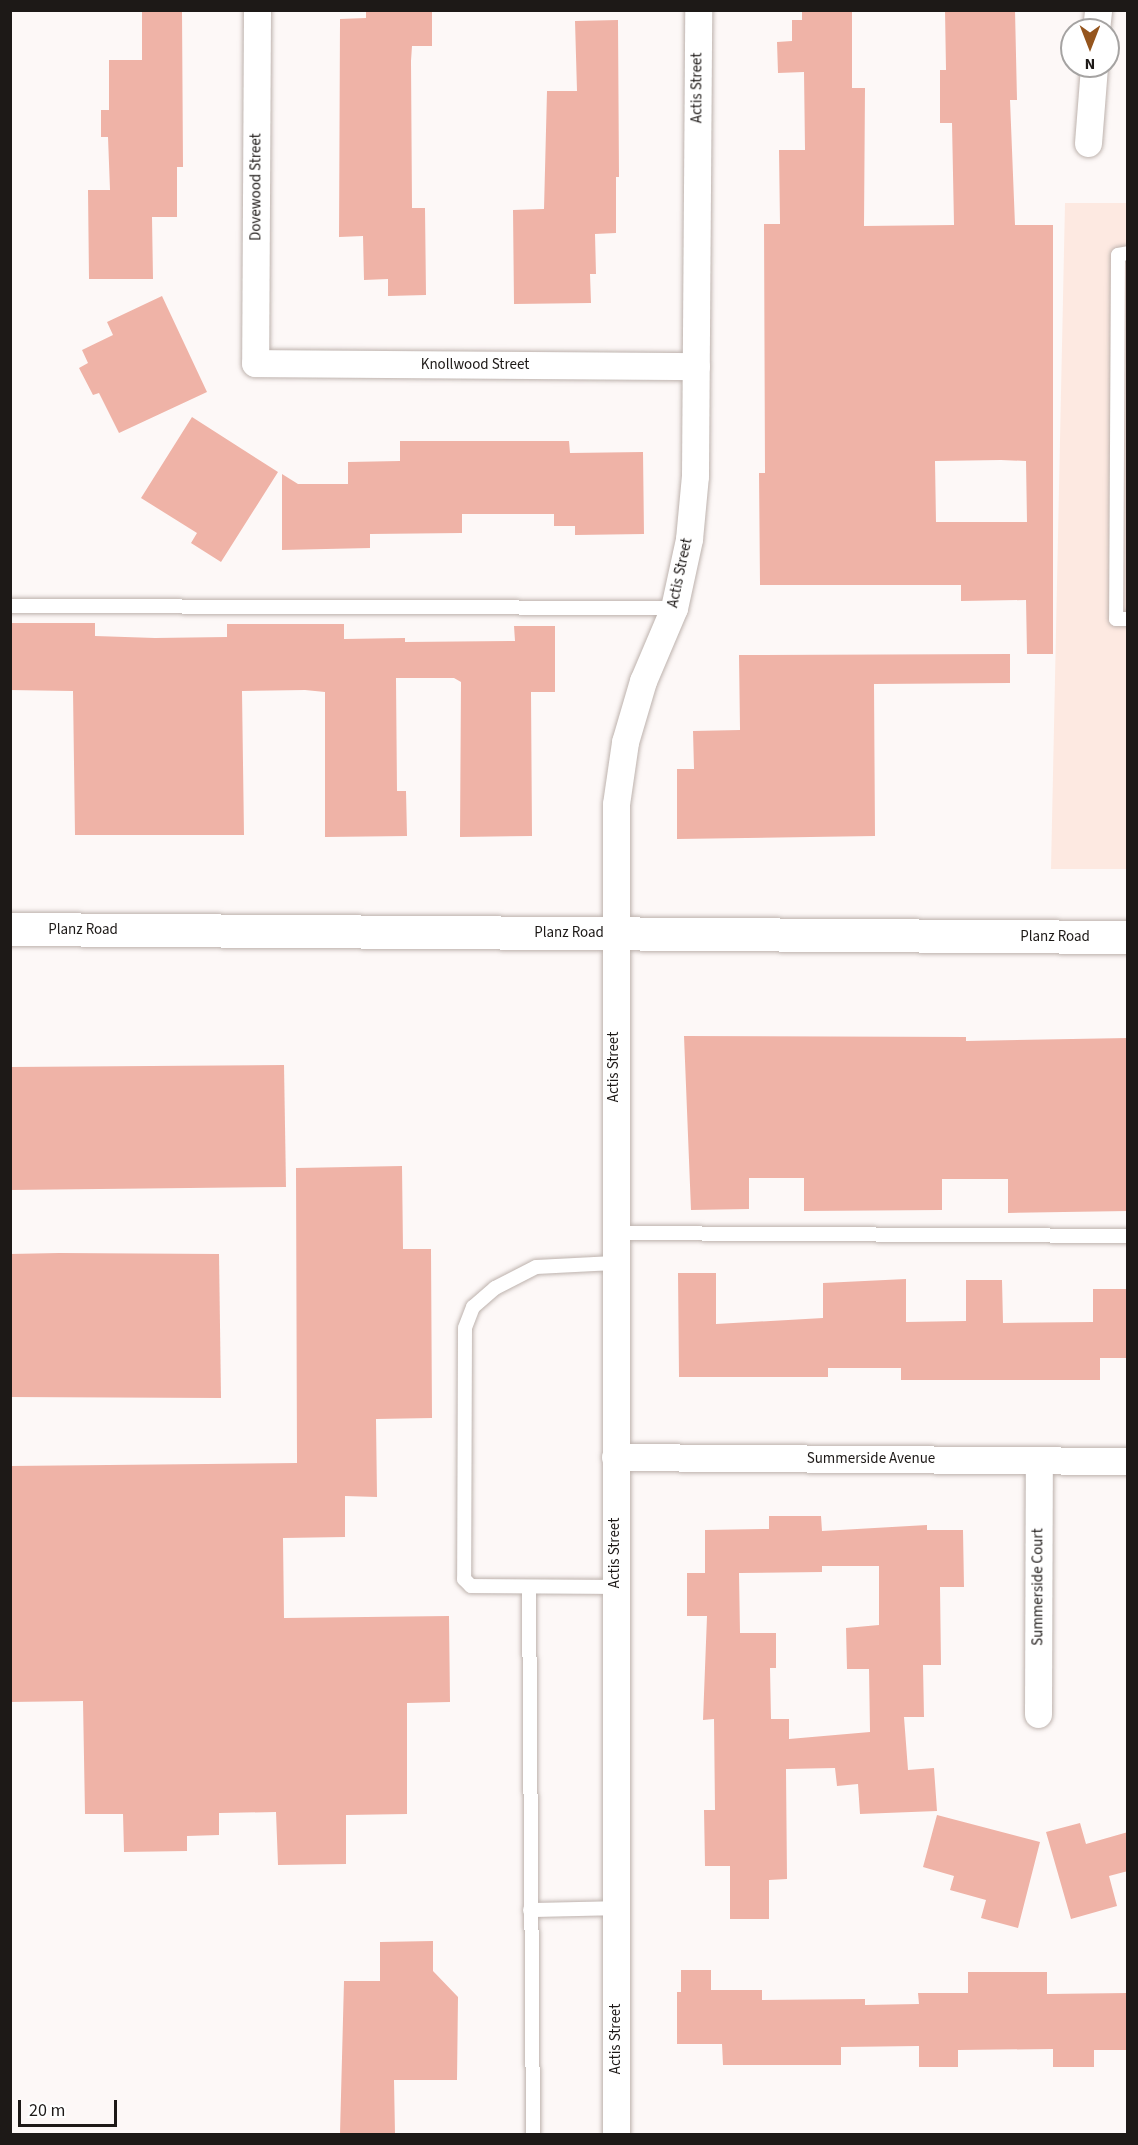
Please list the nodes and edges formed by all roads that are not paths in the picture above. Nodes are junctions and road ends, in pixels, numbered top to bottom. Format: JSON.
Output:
{"nodes":[{"id":1,"x":257,"y":10,"type":"edge"},
{"id":2,"x":698,"y":10,"type":"edge"},
{"id":3,"x":1093,"y":78,"type":"edge"},
{"id":4,"x":1088,"y":143,"type":"dead end"},
{"id":5,"x":1128,"y":254,"type":"edge"},
{"id":6,"x":255,"y":363,"type":"joint"},
{"id":7,"x":696,"y":366,"type":"junction"},
{"id":8,"x":1122,"y":501,"type":"edge"},
{"id":9,"x":10,"y":606,"type":"edge"},
{"id":10,"x":674,"y":608,"type":"junction"},
{"id":11,"x":1128,"y":620,"type":"edge"},
{"id":12,"x":10,"y":929,"type":"edge"},
{"id":13,"x":614,"y":934,"type":"junction"},
{"id":14,"x":1128,"y":938,"type":"edge"},
{"id":15,"x":614,"y":1233,"type":"junction"},
{"id":16,"x":1128,"y":1236,"type":"edge"},
{"id":17,"x":614,"y":1263,"type":"junction"},
{"id":18,"x":615,"y":1457,"type":"junction"},
{"id":19,"x":1039,"y":1461,"type":"junction"},
{"id":20,"x":1128,"y":1461,"type":"edge"},
{"id":21,"x":529,"y":1587,"type":"junction"},
{"id":22,"x":615,"y":1587,"type":"junction"},
{"id":23,"x":1038,"y":1714,"type":"dead end"},
{"id":24,"x":616,"y":1908,"type":"junction"},
{"id":25,"x":530,"y":1911,"type":"junction"},
{"id":26,"x":533,"y":2134,"type":"edge"},
{"id":27,"x":616,"y":2134,"type":"edge"}],
"edges":[{"from":1,"to":6,"type":"street","name":"Dovewood Street"},
{"from":2,"to":7,"type":"street","name":"Actis Street"},
{"from":3,"to":4,"type":"street"},
{"from":5,"to":8,"type":"lane"},
{"from":6,"to":7,"type":"street","name":"Knollwood Street"},
{"from":7,"to":10,"type":"street","name":"Actis Street"},
{"from":8,"to":11,"type":"lane"},
{"from":9,"to":10,"type":"lane"},
{"from":10,"to":13,"type":"street","name":"Actis Street"},
{"from":12,"to":13,"type":"street","name":"Planz Road"},
{"from":13,"to":14,"type":"street","name":"Planz Road"},
{"from":13,"to":15,"type":"street","name":"Actis Street"},
{"from":15,"to":16,"type":"lane"},
{"from":15,"to":17,"type":"street","name":"Actis Street"},
{"from":17,"to":18,"type":"street","name":"Actis Street"},
{"from":17,"to":21,"type":"lane"},
{"from":18,"to":19,"type":"street","name":"Summerside Avenue"},
{"from":18,"to":22,"type":"street","name":"Actis Street"},
{"from":19,"to":20,"type":"street","name":"Summerside Avenue"},
{"from":19,"to":23,"type":"street","name":"Summerside Court"},
{"from":21,"to":22,"type":"lane"},
{"from":21,"to":25,"type":"lane"},
{"from":22,"to":24,"type":"street","name":"Actis Street"},
{"from":24,"to":25,"type":"lane"},
{"from":24,"to":27,"type":"street","name":"Actis Street"},
{"from":25,"to":26,"type":"lane"}]}
